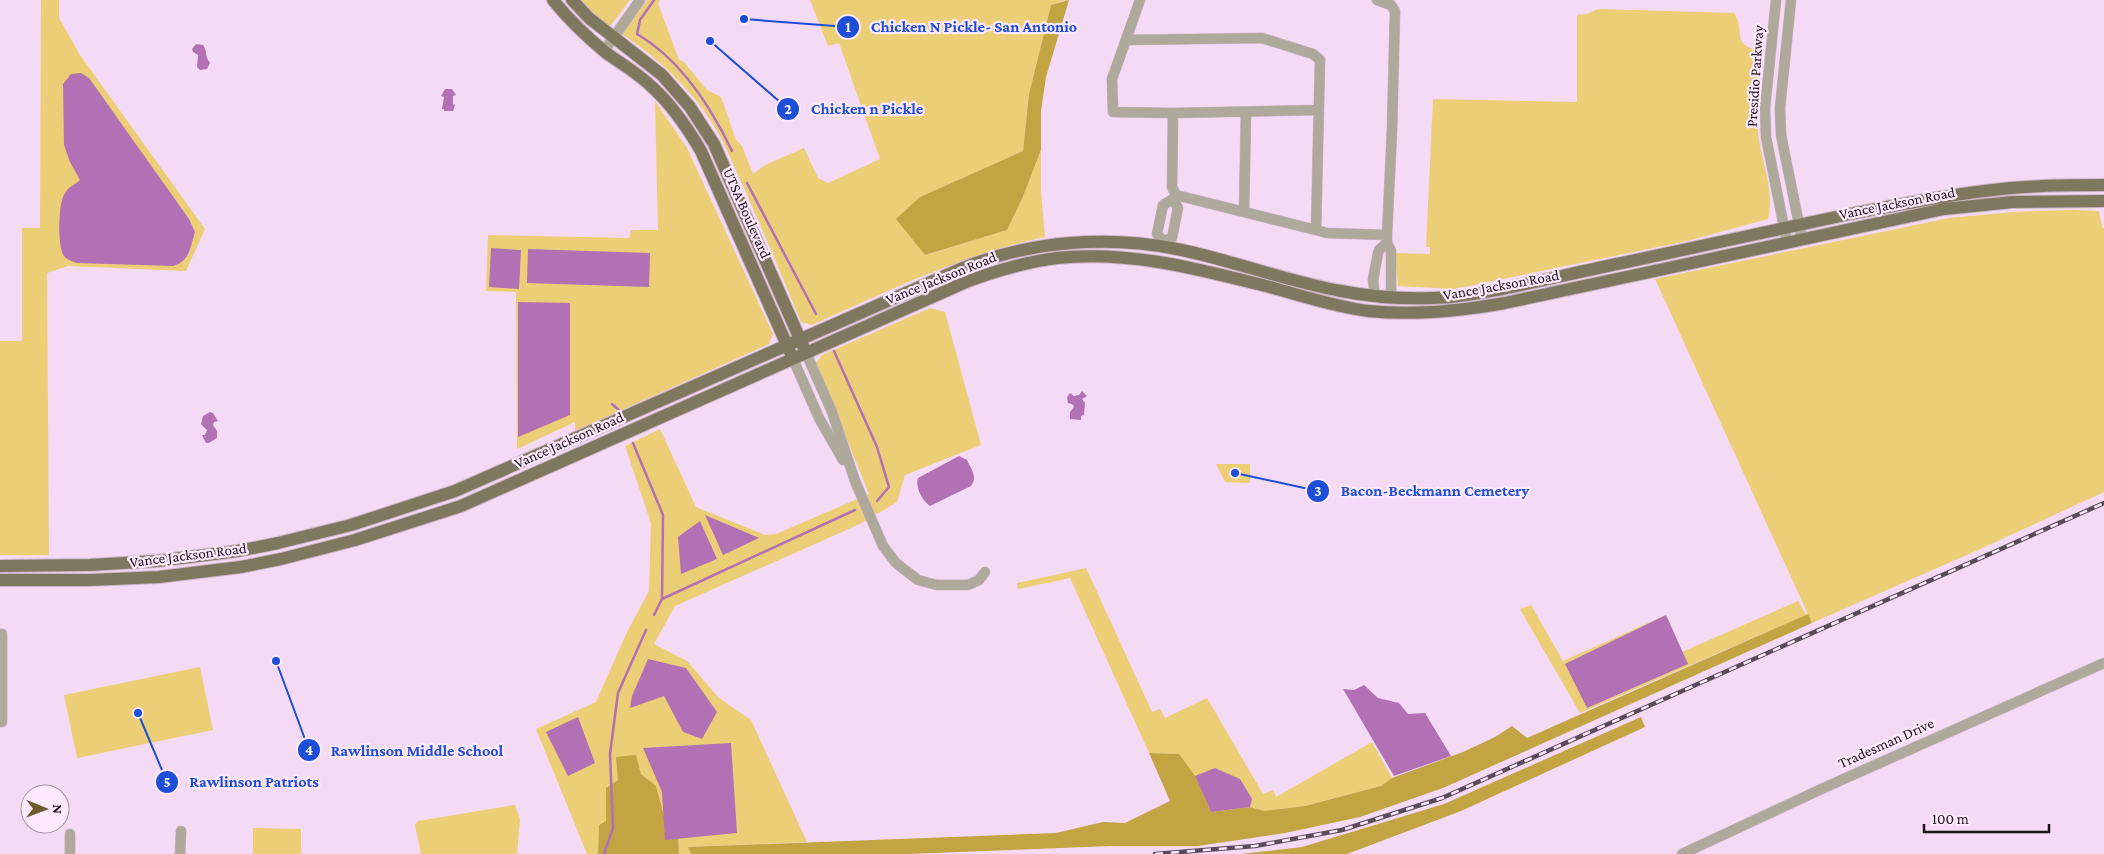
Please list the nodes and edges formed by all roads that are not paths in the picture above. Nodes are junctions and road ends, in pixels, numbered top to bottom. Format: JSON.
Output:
{"nodes":[{"id":1,"x":553,"y":0,"type":"edge"},
{"id":2,"x":572,"y":0,"type":"edge"},
{"id":3,"x":640,"y":0,"type":"edge"},
{"id":4,"x":1140,"y":0,"type":"edge"},
{"id":5,"x":1377,"y":0,"type":"edge"},
{"id":6,"x":1776,"y":0,"type":"edge"},
{"id":7,"x":1791,"y":0,"type":"edge"},
{"id":8,"x":613,"y":38,"type":"junction"},
{"id":9,"x":1126,"y":40,"type":"junction"},
{"id":10,"x":1772,"y":42,"type":"junction"},
{"id":11,"x":1787,"y":44,"type":"junction"},
{"id":12,"x":604,"y":51,"type":"junction"},
{"id":13,"x":1318,"y":110,"type":"junction"},
{"id":14,"x":1246,"y":112,"type":"junction"},
{"id":15,"x":1173,"y":113,"type":"junction"},
{"id":16,"x":2104,"y":185,"type":"edge"},
{"id":17,"x":1175,"y":197,"type":"junction"},
{"id":18,"x":2104,"y":201,"type":"edge"},
{"id":19,"x":1244,"y":212,"type":"junction"},
{"id":20,"x":1161,"y":214,"type":"junction"},
{"id":21,"x":1176,"y":216,"type":"junction"},
{"id":22,"x":1799,"y":225,"type":"junction"},
{"id":23,"x":1784,"y":228,"type":"junction"},
{"id":24,"x":1316,"y":230,"type":"junction"},
{"id":25,"x":1387,"y":239,"type":"junction"},
{"id":26,"x":1802,"y":239,"type":"junction"},
{"id":27,"x":1787,"y":242,"type":"junction"},
{"id":28,"x":1163,"y":244,"type":"junction"},
{"id":29,"x":1376,"y":264,"type":"junction"},
{"id":30,"x":1391,"y":265,"type":"junction"},
{"id":31,"x":1375,"y":296,"type":"junction"},
{"id":32,"x":1392,"y":298,"type":"junction"},
{"id":33,"x":800,"y":340,"type":"junction"},
{"id":34,"x":787,"y":346,"type":"junction"},
{"id":35,"x":806,"y":353,"type":"junction"},
{"id":36,"x":792,"y":359,"type":"junction"},
{"id":37,"x":855,"y":481,"type":"junction"},
{"id":38,"x":0,"y":566,"type":"edge"},
{"id":39,"x":38,"y":566,"type":"junction"},
{"id":40,"x":985,"y":572,"type":"dead end"},
{"id":41,"x":0,"y":580,"type":"edge"},
{"id":42,"x":37,"y":580,"type":"junction"},
{"id":43,"x":1,"y":634,"type":"edge"},
{"id":44,"x":2104,"y":663,"type":"edge"},
{"id":45,"x":1,"y":722,"type":"edge"},
{"id":46,"x":181,"y":831,"type":"dead end"},
{"id":47,"x":70,"y":834,"type":"dead end"},
{"id":48,"x":70,"y":854,"type":"edge"},
{"id":49,"x":180,"y":854,"type":"edge"},
{"id":50,"x":1682,"y":854,"type":"edge"}],
"edges":[{"from":1,"to":12,"type":"main road","name":"UTSA Boulevard"},
{"from":2,"to":8,"type":"main road","name":"UTSA Boulevard"},
{"from":3,"to":8,"type":"street"},
{"from":4,"to":9,"type":"street"},
{"from":5,"to":25,"type":"street"},
{"from":6,"to":10,"type":"street","name":"Presidio Parkway"},
{"from":7,"to":11,"type":"street","name":"Presidio Parkway"},
{"from":8,"to":12,"type":"street"},
{"from":8,"to":33,"type":"main road","name":"UTSA Boulevard"},
{"from":9,"to":13,"type":"street"},
{"from":9,"to":15,"type":"street"},
{"from":10,"to":11,"type":"street"},
{"from":10,"to":23,"type":"street","name":"Presidio Parkway"},
{"from":11,"to":22,"type":"street","name":"Presidio Parkway"},
{"from":12,"to":34,"type":"main road","name":"UTSA Boulevard"},
{"from":13,"to":14,"type":"street"},
{"from":13,"to":24,"type":"street"},
{"from":14,"to":15,"type":"street"},
{"from":14,"to":19,"type":"street"},
{"from":15,"to":17,"type":"street"},
{"from":16,"to":22,"type":"main road","name":"Vance Jackson Road"},
{"from":17,"to":19,"type":"street"},
{"from":17,"to":20,"type":"street"},
{"from":17,"to":21,"type":"street"},
{"from":18,"to":26,"type":"main road","name":"Vance Jackson Road"},
{"from":19,"to":24,"type":"street"},
{"from":20,"to":21,"type":"street"},
{"from":20,"to":28,"type":"street"},
{"from":21,"to":28,"type":"street"},
{"from":22,"to":23,"type":"main road","name":"Vance Jackson Road"},
{"from":22,"to":26,"type":"street","name":"Presidio Parkway"},
{"from":23,"to":27,"type":"street","name":"Presidio Parkway"},
{"from":23,"to":32,"type":"main road","name":"Vance Jackson Road"},
{"from":24,"to":25,"type":"street"},
{"from":25,"to":29,"type":"street"},
{"from":25,"to":30,"type":"street"},
{"from":26,"to":27,"type":"main road","name":"Vance Jackson Road"},
{"from":27,"to":35,"type":"main road","name":"Vance Jackson Road"},
{"from":28,"to":31,"type":"main road","name":"Vance Jackson Road"},
{"from":28,"to":33,"type":"main road","name":"Vance Jackson Road"},
{"from":29,"to":30,"type":"street"},
{"from":29,"to":31,"type":"street"},
{"from":30,"to":32,"type":"street"},
{"from":31,"to":32,"type":"main road","name":"Vance Jackson Road"},
{"from":33,"to":34,"type":"main road","name":"Vance Jackson Road"},
{"from":33,"to":35,"type":"main road","name":"UTSA Boulevard"},
{"from":34,"to":36,"type":"main road","name":"UTSA Boulevard"},
{"from":34,"to":39,"type":"main road","name":"Vance Jackson Road"},
{"from":35,"to":36,"type":"main road","name":"Vance Jackson Road"},
{"from":35,"to":37,"type":"street","name":"UTSA Boulevard"},
{"from":36,"to":37,"type":"street","name":"UTSA Boulevard"},
{"from":36,"to":42,"type":"main road","name":"Vance Jackson Road"},
{"from":37,"to":40,"type":"street","name":"UTSA Boulevard"},
{"from":38,"to":39,"type":"main road","name":"Vance Jackson Road"},
{"from":39,"to":42,"type":"main road"},
{"from":41,"to":42,"type":"main road","name":"Vance Jackson Road"},
{"from":43,"to":45,"type":"street"},
{"from":44,"to":50,"type":"street","name":"Tradesman Drive"},
{"from":46,"to":49,"type":"street"},
{"from":47,"to":48,"type":"street"}]}
